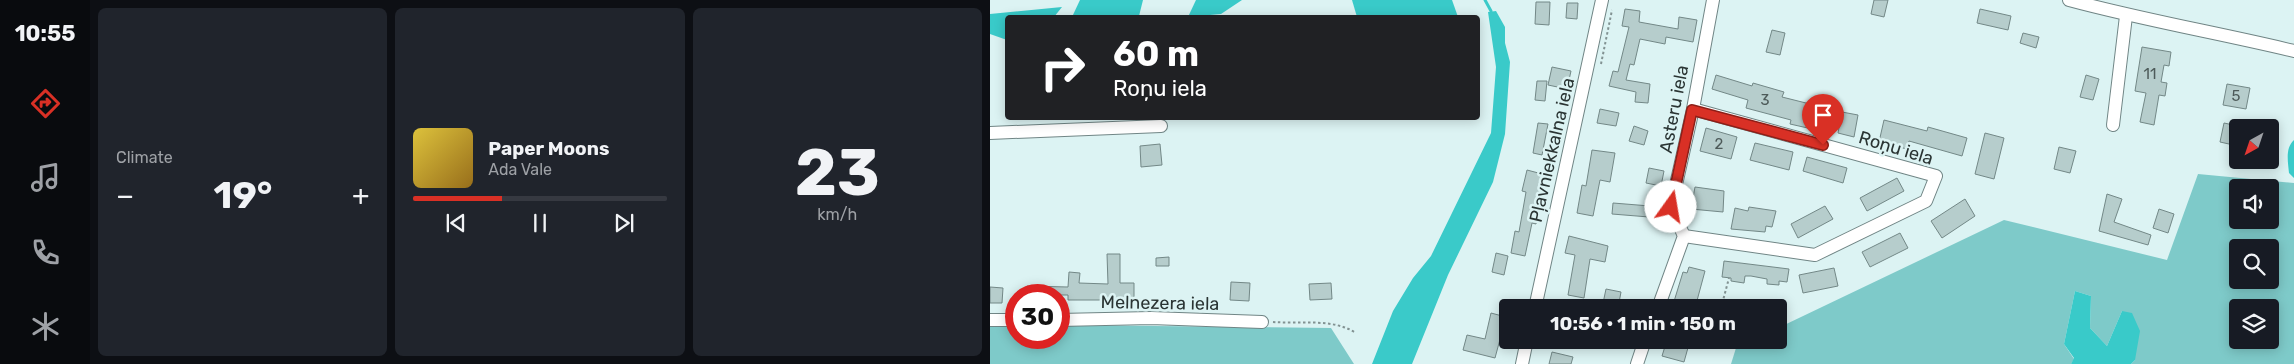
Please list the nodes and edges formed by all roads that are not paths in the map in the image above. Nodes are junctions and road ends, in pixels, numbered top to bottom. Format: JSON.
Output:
{"nodes":[{"id":1,"x":1602,"y":0,"type":"edge"},
{"id":2,"x":1713,"y":0,"type":"edge"},
{"id":3,"x":2069,"y":0,"type":"edge"},
{"id":4,"x":2126,"y":16,"type":"junction"},
{"id":5,"x":2294,"y":51,"type":"edge"},
{"id":6,"x":1692,"y":110,"type":"junction"},
{"id":7,"x":1161,"y":126,"type":"dead end"},
{"id":8,"x":2113,"y":126,"type":"dead end"},
{"id":9,"x":990,"y":133,"type":"edge"},
{"id":10,"x":1684,"y":236,"type":"junction"},
{"id":11,"x":1537,"y":299,"type":"edge"},
{"id":12,"x":1661,"y":299,"type":"edge"},
{"id":13,"x":990,"y":320,"type":"edge"},
{"id":14,"x":1005,"y":320,"type":"edge"},
{"id":15,"x":1070,"y":320,"type":"edge"},
{"id":16,"x":1262,"y":322,"type":"road end"},
{"id":17,"x":1526,"y":349,"type":"edge"},
{"id":18,"x":1642,"y":349,"type":"edge"},
{"id":19,"x":1522,"y":364,"type":"edge"},
{"id":20,"x":1637,"y":364,"type":"edge"}],
"edges":[{"from":1,"to":11,"type":"street","name":"Pļavniekkalna iela"},
{"from":2,"to":6,"type":"street","name":"Asteru iela"},
{"from":3,"to":4,"type":"street"},
{"from":4,"to":5,"type":"street"},
{"from":4,"to":8,"type":"street"},
{"from":6,"to":10,"type":"street","name":"Asteru iela"},
{"from":6,"to":10,"type":"street","name":"Roņu iela"},
{"from":7,"to":9,"type":"street"},
{"from":10,"to":12,"type":"street"},
{"from":13,"to":14,"type":"street"},
{"from":15,"to":16,"type":"street","name":"Melnezera iela"},
{"from":17,"to":19,"type":"street"},
{"from":18,"to":20,"type":"street"}]}
